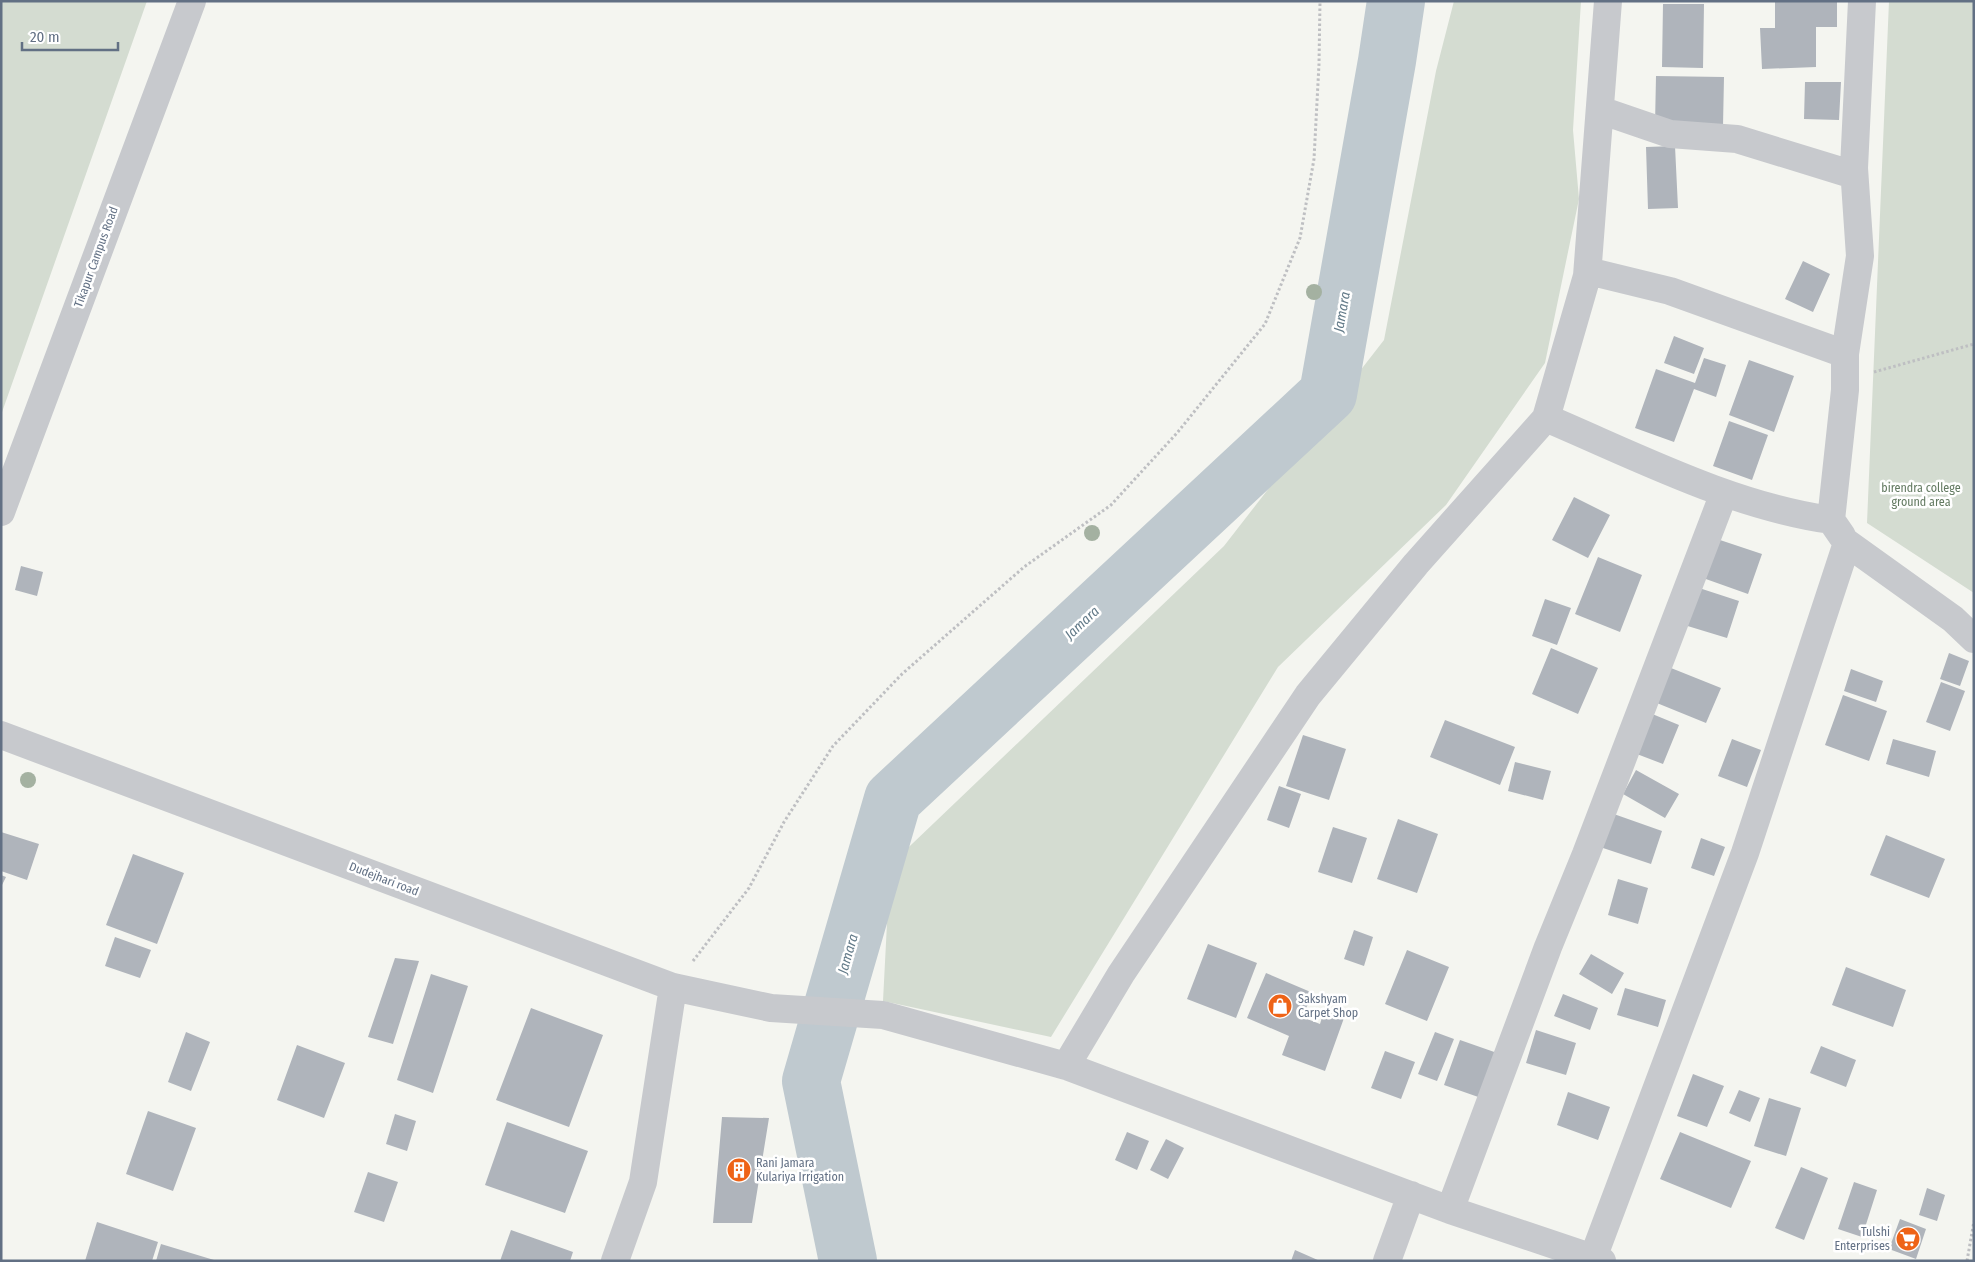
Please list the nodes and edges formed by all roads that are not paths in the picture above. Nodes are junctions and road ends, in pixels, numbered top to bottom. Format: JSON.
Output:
{"nodes":[{"id":1,"x":192,"y":1,"type":"edge"},
{"id":2,"x":1608,"y":1,"type":"edge"},
{"id":3,"x":1862,"y":1,"type":"edge"},
{"id":4,"x":1600,"y":110,"type":"junction"},
{"id":5,"x":1854,"y":175,"type":"junction"},
{"id":6,"x":1588,"y":271,"type":"junction"},
{"id":7,"x":1845,"y":354,"type":"junction"},
{"id":8,"x":1546,"y":418,"type":"junction"},
{"id":9,"x":1724,"y":493,"type":"junction"},
{"id":10,"x":1,"y":512,"type":"edge"},
{"id":11,"x":1831,"y":520,"type":"junction"},
{"id":12,"x":1847,"y":543,"type":"junction"},
{"id":13,"x":1974,"y":639,"type":"edge"},
{"id":14,"x":1,"y":735,"type":"edge"},
{"id":15,"x":673,"y":988,"type":"junction"},
{"id":16,"x":1066,"y":1066,"type":"junction"},
{"id":17,"x":1411,"y":1196,"type":"junction"},
{"id":18,"x":1450,"y":1210,"type":"junction"},
{"id":19,"x":1598,"y":1259,"type":"edge"},
{"id":20,"x":615,"y":1261,"type":"edge"},
{"id":21,"x":1388,"y":1261,"type":"edge"}],
"edges":[{"from":1,"to":10,"type":"street","name":"Tikapur Campus Road"},
{"from":2,"to":4,"type":"street"},
{"from":3,"to":5,"type":"street"},
{"from":4,"to":5,"type":"street"},
{"from":4,"to":6,"type":"street"},
{"from":5,"to":7,"type":"street"},
{"from":6,"to":7,"type":"street"},
{"from":6,"to":8,"type":"street"},
{"from":7,"to":11,"type":"street"},
{"from":8,"to":9,"type":"street"},
{"from":8,"to":16,"type":"street"},
{"from":9,"to":11,"type":"street"},
{"from":9,"to":18,"type":"street"},
{"from":11,"to":12,"type":"street"},
{"from":12,"to":13,"type":"street"},
{"from":12,"to":19,"type":"street"},
{"from":14,"to":15,"type":"street","name":"Dudejhari road"},
{"from":15,"to":16,"type":"street","name":"Dudejhari road"},
{"from":15,"to":20,"type":"street"},
{"from":16,"to":17,"type":"street","name":"Dudejhari road"},
{"from":17,"to":18,"type":"street","name":"Dudejhari road"},
{"from":17,"to":21,"type":"street"},
{"from":18,"to":19,"type":"street","name":"Dudejhari road"}]}
